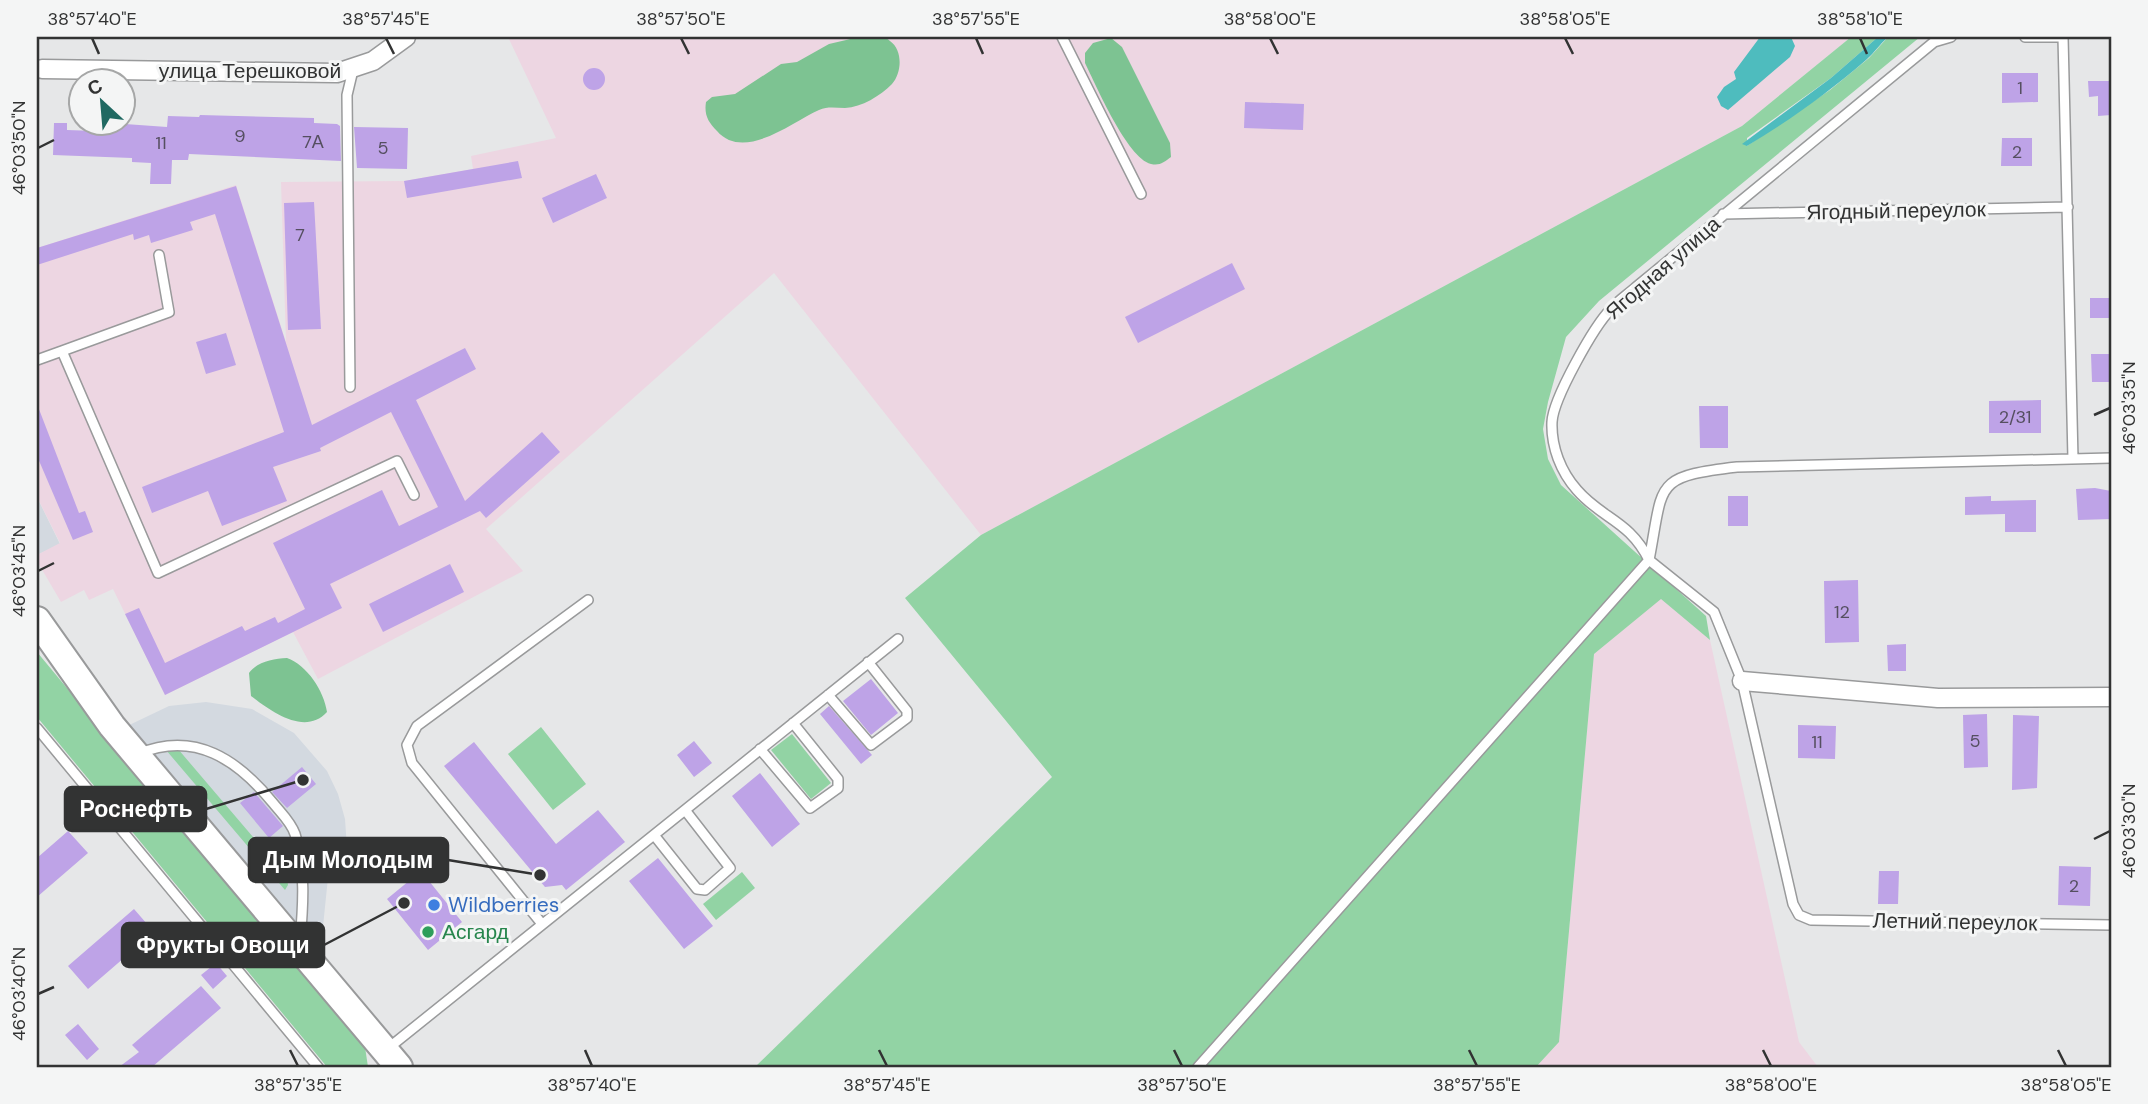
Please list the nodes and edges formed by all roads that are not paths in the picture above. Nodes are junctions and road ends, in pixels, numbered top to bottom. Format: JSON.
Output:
{"nodes":[{"id":1,"x":406,"y":37,"type":"edge"},
{"id":2,"x":1062,"y":37,"type":"edge"},
{"id":3,"x":1951,"y":37,"type":"edge"},
{"id":4,"x":2025,"y":37,"type":"edge"},
{"id":5,"x":2063,"y":37,"type":"edge"},
{"id":6,"x":43,"y":69,"type":"dead end"},
{"id":7,"x":354,"y":70,"type":"junction"},
{"id":8,"x":1140,"y":194,"type":"dead end"},
{"id":9,"x":2068,"y":207,"type":"junction"},
{"id":10,"x":1723,"y":214,"type":"junction"},
{"id":11,"x":159,"y":255,"type":"dead end"},
{"id":12,"x":62,"y":351,"type":"junction"},
{"id":13,"x":37,"y":360,"type":"edge"},
{"id":14,"x":350,"y":387,"type":"dead end"},
{"id":15,"x":2073,"y":458,"type":"junction"},
{"id":16,"x":2111,"y":458,"type":"edge"},
{"id":17,"x":414,"y":495,"type":"dead end"},
{"id":18,"x":1649,"y":560,"type":"junction"},
{"id":19,"x":588,"y":600,"type":"dead end"},
{"id":20,"x":37,"y":620,"type":"edge"},
{"id":21,"x":898,"y":639,"type":"dead end"},
{"id":22,"x":868,"y":662,"type":"junction"},
{"id":23,"x":1742,"y":681,"type":"junction"},
{"id":24,"x":828,"y":695,"type":"junction"},
{"id":25,"x":2111,"y":697,"type":"edge"},
{"id":26,"x":793,"y":723,"type":"junction"},
{"id":27,"x":37,"y":728,"type":"edge"},
{"id":28,"x":760,"y":749,"type":"junction"},
{"id":29,"x":136,"y":755,"type":"junction"},
{"id":30,"x":685,"y":810,"type":"junction"},
{"id":31,"x":654,"y":835,"type":"junction"},
{"id":32,"x":1799,"y":915,"type":"joint"},
{"id":33,"x":542,"y":924,"type":"junction"},
{"id":34,"x":2111,"y":925,"type":"edge"},
{"id":35,"x":300,"y":951,"type":"junction"},
{"id":36,"x":392,"y":1062,"type":"edge"},
{"id":37,"x":318,"y":1067,"type":"edge"},
{"id":38,"x":1198,"y":1067,"type":"edge"}],
"edges":[{"from":1,"to":7,"type":"street","name":"улица Терешковой"},
{"from":2,"to":8,"type":"lane"},
{"from":3,"to":10,"type":"lane","name":"Ягодная улица"},
{"from":4,"to":5,"type":"lane"},
{"from":5,"to":9,"type":"lane"},
{"from":6,"to":7,"type":"street","name":"улица Терешковой"},
{"from":7,"to":14,"type":"lane"},
{"from":9,"to":10,"type":"lane","name":"Ягодный переулок"},
{"from":9,"to":15,"type":"lane"},
{"from":10,"to":18,"type":"lane","name":"Ягодная улица"},
{"from":11,"to":12,"type":"lane"},
{"from":12,"to":13,"type":"lane"},
{"from":12,"to":17,"type":"lane"},
{"from":15,"to":16,"type":"lane"},
{"from":15,"to":18,"type":"lane"},
{"from":18,"to":23,"type":"lane","name":"Ягодная улица"},
{"from":18,"to":38,"type":"lane"},
{"from":19,"to":33,"type":"lane"},
{"from":20,"to":29,"type":"main road"},
{"from":21,"to":22,"type":"lane"},
{"from":22,"to":24,"type":"lane"},
{"from":22,"to":24,"type":"lane"},
{"from":23,"to":25,"type":"street"},
{"from":23,"to":32,"type":"lane","name":"Ягодная улица"},
{"from":24,"to":26,"type":"lane"},
{"from":26,"to":28,"type":"lane"},
{"from":26,"to":28,"type":"lane"},
{"from":27,"to":37,"type":"lane"},
{"from":28,"to":30,"type":"lane"},
{"from":29,"to":35,"type":"main road"},
{"from":29,"to":35,"type":"lane"},
{"from":30,"to":31,"type":"lane"},
{"from":30,"to":31,"type":"lane"},
{"from":31,"to":33,"type":"lane"},
{"from":32,"to":34,"type":"lane","name":"Летний переулок"},
{"from":33,"to":36,"type":"lane"},
{"from":35,"to":36,"type":"main road"}]}
